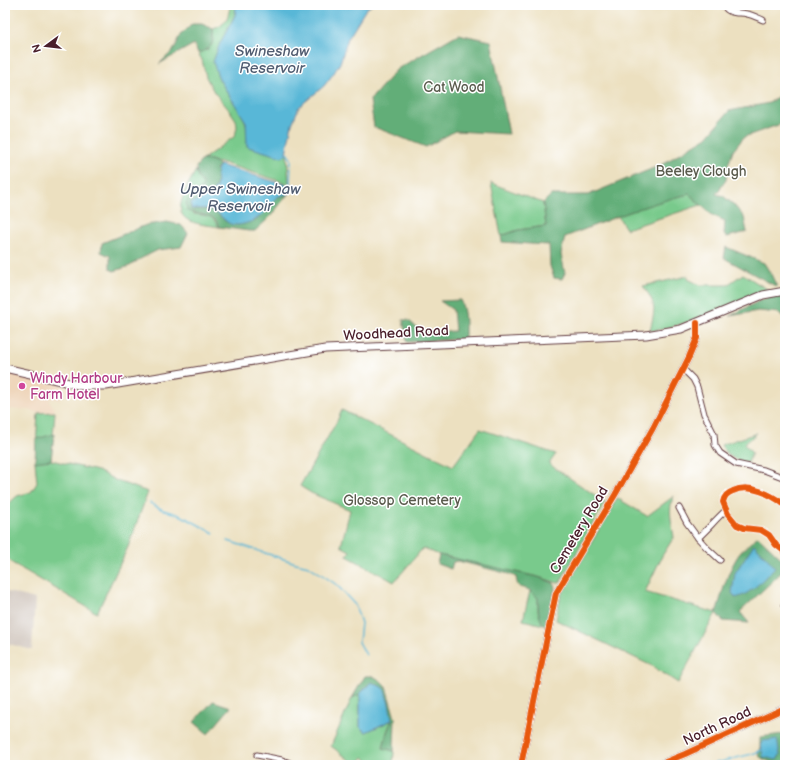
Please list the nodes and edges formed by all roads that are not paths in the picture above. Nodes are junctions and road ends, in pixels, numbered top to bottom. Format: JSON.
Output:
{"nodes":[{"id":1,"x":723,"y":5,"type":"edge"},
{"id":2,"x":763,"y":20,"type":"dead end"},
{"id":3,"x":785,"y":290,"type":"edge"},
{"id":4,"x":697,"y":323,"type":"junction"},
{"id":5,"x":5,"y":368,"type":"edge"},
{"id":6,"x":683,"y":369,"type":"junction"},
{"id":7,"x":785,"y":478,"type":"edge"},
{"id":8,"x":785,"y":505,"type":"edge"},
{"id":9,"x":679,"y":508,"type":"dead end"},
{"id":10,"x":726,"y":510,"type":"junction"},
{"id":11,"x":698,"y":538,"type":"junction"},
{"id":12,"x":784,"y":548,"type":"edge"},
{"id":13,"x":720,"y":560,"type":"dead end"},
{"id":14,"x":785,"y":708,"type":"edge"},
{"id":15,"x":257,"y":755,"type":"dead end"},
{"id":16,"x":295,"y":765,"type":"edge"},
{"id":17,"x":521,"y":765,"type":"edge"},
{"id":18,"x":658,"y":765,"type":"edge"}],
"edges":[{"from":1,"to":2,"type":"street"},
{"from":3,"to":4,"type":"main road","name":"Woodhead Road"},
{"from":4,"to":5,"type":"main road","name":"Woodhead Road"},
{"from":4,"to":6,"type":"street","name":"Cemetery Road"},
{"from":6,"to":7,"type":"street"},
{"from":6,"to":17,"type":"street","name":"Cemetery Road"},
{"from":8,"to":10,"type":"street"},
{"from":9,"to":11,"type":"street"},
{"from":10,"to":11,"type":"street"},
{"from":10,"to":12,"type":"street"},
{"from":11,"to":13,"type":"street"},
{"from":14,"to":18,"type":"street","name":"North Road"},
{"from":15,"to":16,"type":"street"}]}
